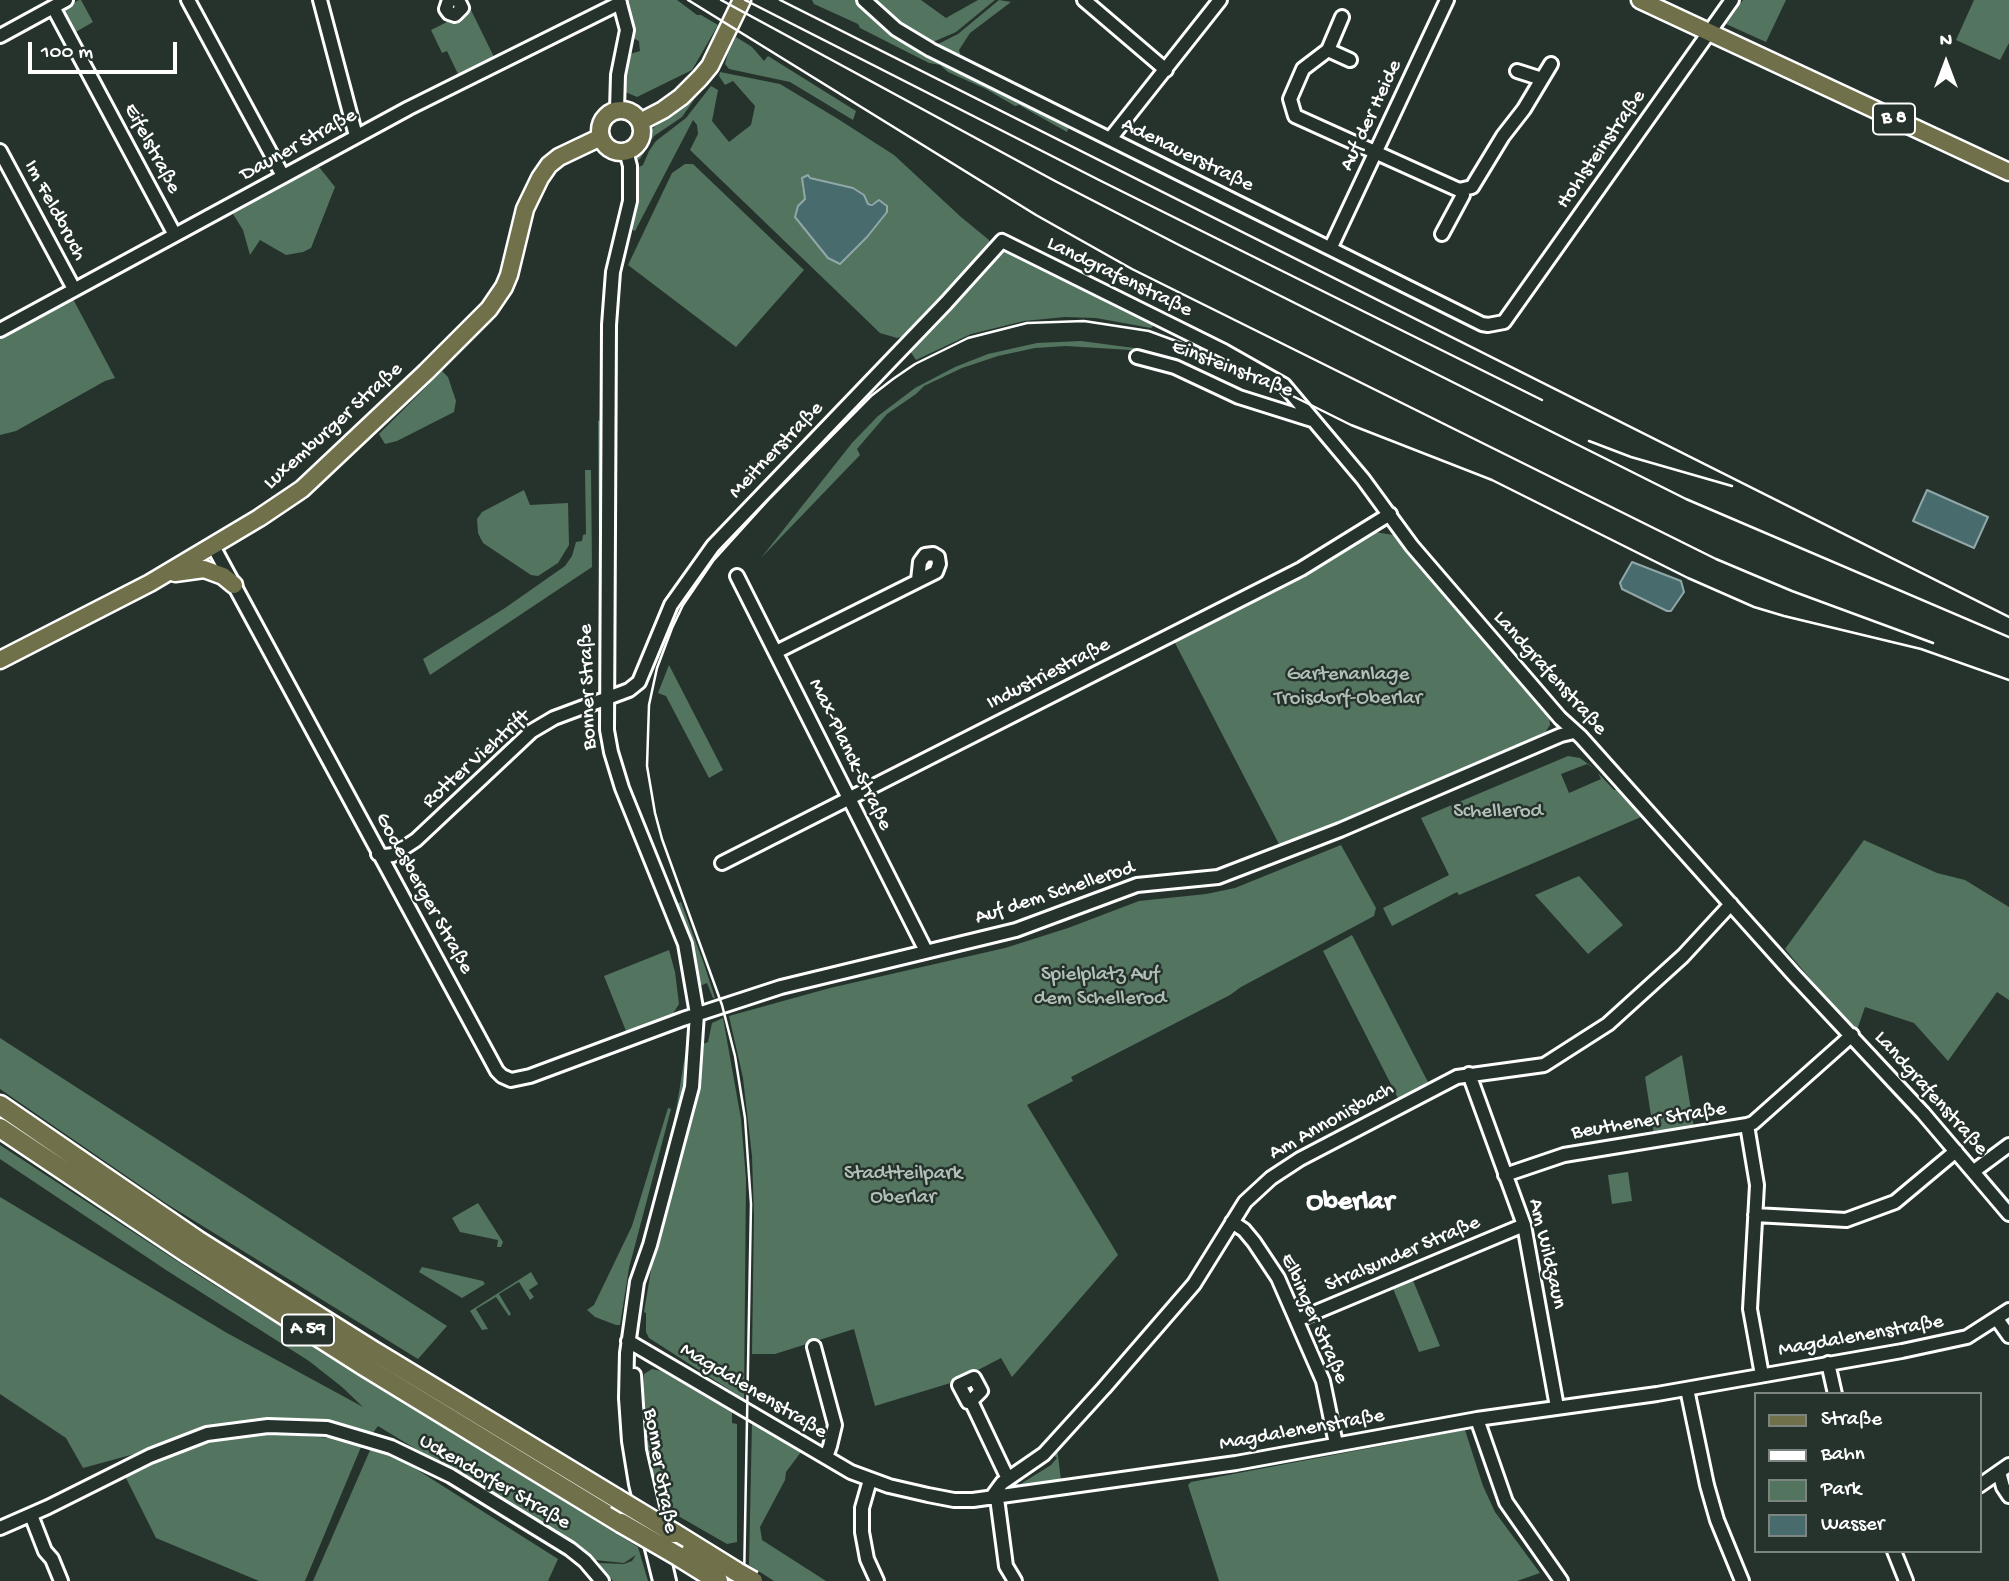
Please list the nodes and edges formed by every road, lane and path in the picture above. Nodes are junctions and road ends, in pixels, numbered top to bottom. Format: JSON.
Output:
{"nodes":[{"id":1,"x":66,"y":0,"type":"edge"},
{"id":2,"x":188,"y":0,"type":"edge"},
{"id":3,"x":320,"y":0,"type":"edge"},
{"id":4,"x":449,"y":0,"type":"edge"},
{"id":5,"x":458,"y":0,"type":"edge"},
{"id":6,"x":742,"y":0,"type":"edge"},
{"id":7,"x":864,"y":0,"type":"edge"},
{"id":8,"x":1084,"y":0,"type":"edge"},
{"id":9,"x":1220,"y":0,"type":"edge"},
{"id":10,"x":1447,"y":0,"type":"edge"},
{"id":11,"x":1640,"y":0,"type":"edge"},
{"id":12,"x":1732,"y":0,"type":"edge"},
{"id":13,"x":620,"y":2,"type":"edge"},
{"id":14,"x":53,"y":7,"type":"junction"},
{"id":15,"x":1342,"y":17,"type":"dead end"},
{"id":16,"x":1708,"y":33,"type":"junction"},
{"id":17,"x":0,"y":36,"type":"edge"},
{"id":18,"x":1328,"y":50,"type":"junction"},
{"id":19,"x":1350,"y":60,"type":"dead end"},
{"id":20,"x":1550,"y":64,"type":"dead end"},
{"id":21,"x":1166,"y":70,"type":"junction"},
{"id":22,"x":1517,"y":71,"type":"dead end"},
{"id":23,"x":1542,"y":79,"type":"junction"},
{"id":24,"x":617,"y":110,"type":"junction"},
{"id":25,"x":640,"y":122,"type":"junction"},
{"id":26,"x":356,"y":136,"type":"junction"},
{"id":27,"x":601,"y":137,"type":"junction"},
{"id":28,"x":1110,"y":139,"type":"junction"},
{"id":29,"x":0,"y":151,"type":"edge"},
{"id":30,"x":626,"y":151,"type":"junction"},
{"id":31,"x":1376,"y":152,"type":"junction"},
{"id":32,"x":2009,"y":172,"type":"edge"},
{"id":33,"x":283,"y":176,"type":"junction"},
{"id":34,"x":1463,"y":190,"type":"junction"},
{"id":35,"x":1442,"y":234,"type":"dead end"},
{"id":36,"x":175,"y":235,"type":"junction"},
{"id":37,"x":1002,"y":242,"type":"joint"},
{"id":38,"x":1331,"y":247,"type":"junction"},
{"id":39,"x":75,"y":289,"type":"junction"},
{"id":40,"x":1504,"y":322,"type":"joint"},
{"id":41,"x":0,"y":330,"type":"edge"},
{"id":42,"x":1137,"y":357,"type":"dead end"},
{"id":43,"x":1312,"y":420,"type":"junction"},
{"id":44,"x":1390,"y":514,"type":"junction"},
{"id":45,"x":213,"y":546,"type":"junction"},
{"id":46,"x":737,"y":576,"type":"dead end"},
{"id":47,"x":918,"y":580,"type":"dead end"},
{"id":48,"x":150,"y":583,"type":"junction"},
{"id":49,"x":234,"y":585,"type":"junction"},
{"id":50,"x":776,"y":652,"type":"junction"},
{"id":51,"x":0,"y":660,"type":"edge"},
{"id":52,"x":606,"y":697,"type":"junction"},
{"id":53,"x":1574,"y":732,"type":"junction"},
{"id":54,"x":849,"y":799,"type":"junction"},
{"id":55,"x":378,"y":854,"type":"junction"},
{"id":56,"x":722,"y":863,"type":"dead end"},
{"id":57,"x":1731,"y":904,"type":"junction"},
{"id":58,"x":926,"y":951,"type":"junction"},
{"id":59,"x":697,"y":1014,"type":"junction"},
{"id":60,"x":1852,"y":1035,"type":"junction"},
{"id":61,"x":1469,"y":1074,"type":"junction"},
{"id":62,"x":0,"y":1105,"type":"edge"},
{"id":63,"x":1747,"y":1125,"type":"junction"},
{"id":64,"x":0,"y":1128,"type":"edge"},
{"id":65,"x":2009,"y":1145,"type":"edge"},
{"id":66,"x":1956,"y":1151,"type":"junction"},
{"id":67,"x":1974,"y":1171,"type":"junction"},
{"id":68,"x":1505,"y":1175,"type":"junction"},
{"id":69,"x":2009,"y":1214,"type":"edge"},
{"id":70,"x":1755,"y":1215,"type":"junction"},
{"id":71,"x":1232,"y":1222,"type":"junction"},
{"id":72,"x":1524,"y":1225,"type":"junction"},
{"id":73,"x":2009,"y":1310,"type":"edge"},
{"id":74,"x":1997,"y":1319,"type":"junction"},
{"id":75,"x":1297,"y":1320,"type":"junction"},
{"id":76,"x":2009,"y":1336,"type":"edge"},
{"id":77,"x":632,"y":1343,"type":"junction"},
{"id":78,"x":814,"y":1347,"type":"dead end"},
{"id":79,"x":1828,"y":1363,"type":"junction"},
{"id":80,"x":1762,"y":1375,"type":"junction"},
{"id":81,"x":1687,"y":1389,"type":"junction"},
{"id":82,"x":1835,"y":1392,"type":"edge"},
{"id":83,"x":971,"y":1401,"type":"dead end"},
{"id":84,"x":1557,"y":1407,"type":"junction"},
{"id":85,"x":1477,"y":1419,"type":"junction"},
{"id":86,"x":1336,"y":1444,"type":"junction"},
{"id":87,"x":826,"y":1457,"type":"junction"},
{"id":88,"x":2004,"y":1469,"type":"edge"},
{"id":89,"x":1008,"y":1479,"type":"junction"},
{"id":90,"x":870,"y":1480,"type":"junction"},
{"id":91,"x":1981,"y":1485,"type":"edge"},
{"id":92,"x":2009,"y":1496,"type":"edge"},
{"id":93,"x":994,"y":1498,"type":"junction"},
{"id":94,"x":31,"y":1515,"type":"junction"},
{"id":95,"x":0,"y":1528,"type":"edge"},
{"id":96,"x":1895,"y":1553,"type":"edge"},
{"id":97,"x":745,"y":1576,"type":"edge"},
{"id":98,"x":61,"y":1581,"type":"edge"},
{"id":99,"x":602,"y":1581,"type":"edge"},
{"id":100,"x":660,"y":1581,"type":"edge"},
{"id":101,"x":669,"y":1581,"type":"edge"},
{"id":102,"x":718,"y":1581,"type":"edge"},
{"id":103,"x":877,"y":1581,"type":"edge"},
{"id":104,"x":1015,"y":1581,"type":"edge"},
{"id":105,"x":1561,"y":1581,"type":"edge"},
{"id":106,"x":1742,"y":1581,"type":"edge"},
{"id":107,"x":1906,"y":1581,"type":"edge"}],
"edges":[{"from":1,"to":14,"type":"street"},
{"from":2,"to":33,"type":"street"},
{"from":3,"to":26,"type":"street"},
{"from":4,"to":5,"type":"street"},
{"from":6,"to":25,"type":"main road"},
{"from":7,"to":28,"type":"street","name":"Adenauerstraße"},
{"from":8,"to":21,"type":"street"},
{"from":9,"to":21,"type":"street"},
{"from":10,"to":31,"type":"street","name":"Auf der Heide"},
{"from":11,"to":16,"type":"main road","number":"B 8"},
{"from":12,"to":16,"type":"street","name":"Hohlsteinstraße"},
{"from":13,"to":24,"type":"street"},
{"from":13,"to":26,"type":"street","name":"Dauner Straße"},
{"from":14,"to":17,"type":"street"},
{"from":14,"to":36,"type":"street","name":"Eifelstraße"},
{"from":15,"to":18,"type":"street"},
{"from":16,"to":32,"type":"main road","number":"B 8"},
{"from":16,"to":40,"type":"street","name":"Hohlsteinstraße"},
{"from":18,"to":19,"type":"street"},
{"from":18,"to":31,"type":"street"},
{"from":20,"to":23,"type":"street"},
{"from":21,"to":28,"type":"street"},
{"from":22,"to":23,"type":"street"},
{"from":23,"to":34,"type":"street"},
{"from":24,"to":25,"type":"main road"},
{"from":24,"to":27,"type":"main road"},
{"from":25,"to":30,"type":"main road"},
{"from":26,"to":33,"type":"street","name":"Dauner Straße"},
{"from":27,"to":30,"type":"main road"},
{"from":27,"to":45,"type":"main road","name":"Luxemburger Straße"},
{"from":28,"to":38,"type":"street","name":"Adenauerstraße"},
{"from":29,"to":39,"type":"street","name":"Im Feldbruch"},
{"from":30,"to":52,"type":"street","name":"Bonner Straße"},
{"from":31,"to":34,"type":"street"},
{"from":31,"to":38,"type":"street","name":"Auf der Heide"},
{"from":33,"to":36,"type":"street","name":"Dauner Straße"},
{"from":34,"to":35,"type":"street"},
{"from":36,"to":39,"type":"street","name":"Dauner Straße"},
{"from":37,"to":43,"type":"street","name":"Landgrafenstraße"},
{"from":37,"to":52,"type":"street","name":"Meitnerstraße"},
{"from":38,"to":40,"type":"street","name":"Adenauerstraße"},
{"from":39,"to":41,"type":"street","name":"Dauner Straße"},
{"from":42,"to":43,"type":"street","name":"Einsteinstraße"},
{"from":43,"to":44,"type":"street","name":"Landgrafenstraße"},
{"from":44,"to":53,"type":"street","name":"Landgrafenstraße"},
{"from":44,"to":54,"type":"street","name":"Industriestraße"},
{"from":45,"to":48,"type":"main road","name":"Luxemburger Straße"},
{"from":45,"to":49,"type":"street","name":"Godesberger Straße"},
{"from":46,"to":50,"type":"street","name":"Max-Planck-Straße"},
{"from":47,"to":50,"type":"street"},
{"from":48,"to":49,"type":"main road"},
{"from":48,"to":51,"type":"main road","name":"Luxemburger Straße"},
{"from":49,"to":55,"type":"street","name":"Godesberger Straße"},
{"from":50,"to":54,"type":"street","name":"Max-Planck-Straße"},
{"from":52,"to":55,"type":"street","name":"Rotter Viehtrift"},
{"from":52,"to":59,"type":"street","name":"Bonner Straße"},
{"from":53,"to":57,"type":"street","name":"Landgrafenstraße"},
{"from":53,"to":58,"type":"street","name":"Auf dem Schellerod"},
{"from":54,"to":56,"type":"street","name":"Industriestraße"},
{"from":54,"to":58,"type":"street","name":"Max-Planck-Straße"},
{"from":55,"to":59,"type":"street","name":"Godesberger Straße"},
{"from":57,"to":60,"type":"street","name":"Landgrafenstraße"},
{"from":57,"to":61,"type":"street","name":"Am Annonisbach"},
{"from":58,"to":59,"type":"street","name":"Auf dem Schellerod"},
{"from":59,"to":77,"type":"street","name":"Bonner Straße"},
{"from":60,"to":63,"type":"street","name":"Beuthener Straße"},
{"from":60,"to":66,"type":"street","name":"Landgrafenstraße"},
{"from":61,"to":68,"type":"street","name":"Am Wildzaun"},
{"from":61,"to":71,"type":"street","name":"Am Annonisbach"},
{"from":62,"to":97,"type":"highway","number":"A 59","bridge":true},
{"from":63,"to":68,"type":"street","name":"Beuthener Straße"},
{"from":63,"to":70,"type":"street"},
{"from":64,"to":102,"type":"highway","number":"A 59","bridge":true},
{"from":65,"to":67,"type":"street"},
{"from":66,"to":67,"type":"street","name":"Landgrafenstraße"},
{"from":66,"to":70,"type":"street"},
{"from":67,"to":69,"type":"street","name":"Landgrafenstraße"},
{"from":68,"to":72,"type":"street","name":"Am Wildzaun"},
{"from":70,"to":80,"type":"street"},
{"from":71,"to":75,"type":"street","name":"Elbinger Straße"},
{"from":71,"to":89,"type":"street","name":"Am Annonisbach"},
{"from":72,"to":75,"type":"street","name":"Stralsunder Straße"},
{"from":72,"to":84,"type":"street","name":"Am Wildzaun"},
{"from":73,"to":74,"type":"street","name":"Magdalenenstraße"},
{"from":74,"to":76,"type":"street"},
{"from":74,"to":79,"type":"street","name":"Magdalenenstraße"},
{"from":75,"to":86,"type":"street","name":"Elbinger Straße"},
{"from":77,"to":87,"type":"street","name":"Magdalenenstraße"},
{"from":77,"to":100,"type":"street","name":"Bonner Straße"},
{"from":77,"to":101,"type":"street","name":"Bonner Straße"},
{"from":78,"to":87,"type":"street"},
{"from":79,"to":80,"type":"street","name":"Magdalenenstraße"},
{"from":79,"to":82,"type":"street"},
{"from":80,"to":81,"type":"street","name":"Magdalenenstraße"},
{"from":81,"to":84,"type":"street","name":"Magdalenenstraße"},
{"from":81,"to":106,"type":"street"},
{"from":83,"to":89,"type":"street"},
{"from":84,"to":85,"type":"street","name":"Magdalenenstraße"},
{"from":85,"to":86,"type":"street","name":"Magdalenenstraße"},
{"from":85,"to":105,"type":"street"},
{"from":86,"to":93,"type":"street","name":"Magdalenenstraße"},
{"from":87,"to":90,"type":"street","name":"Magdalenenstraße"},
{"from":88,"to":91,"type":"street"},
{"from":88,"to":92,"type":"street"},
{"from":89,"to":93,"type":"street","name":"Am Annonisbach"},
{"from":90,"to":93,"type":"street","name":"Magdalenenstraße"},
{"from":90,"to":103,"type":"street"},
{"from":93,"to":104,"type":"street"},
{"from":94,"to":95,"type":"street","name":"Uckendorfer Straße"},
{"from":94,"to":98,"type":"street"},
{"from":94,"to":99,"type":"street","name":"Uckendorfer Straße"},
{"from":96,"to":107,"type":"street"}]}
